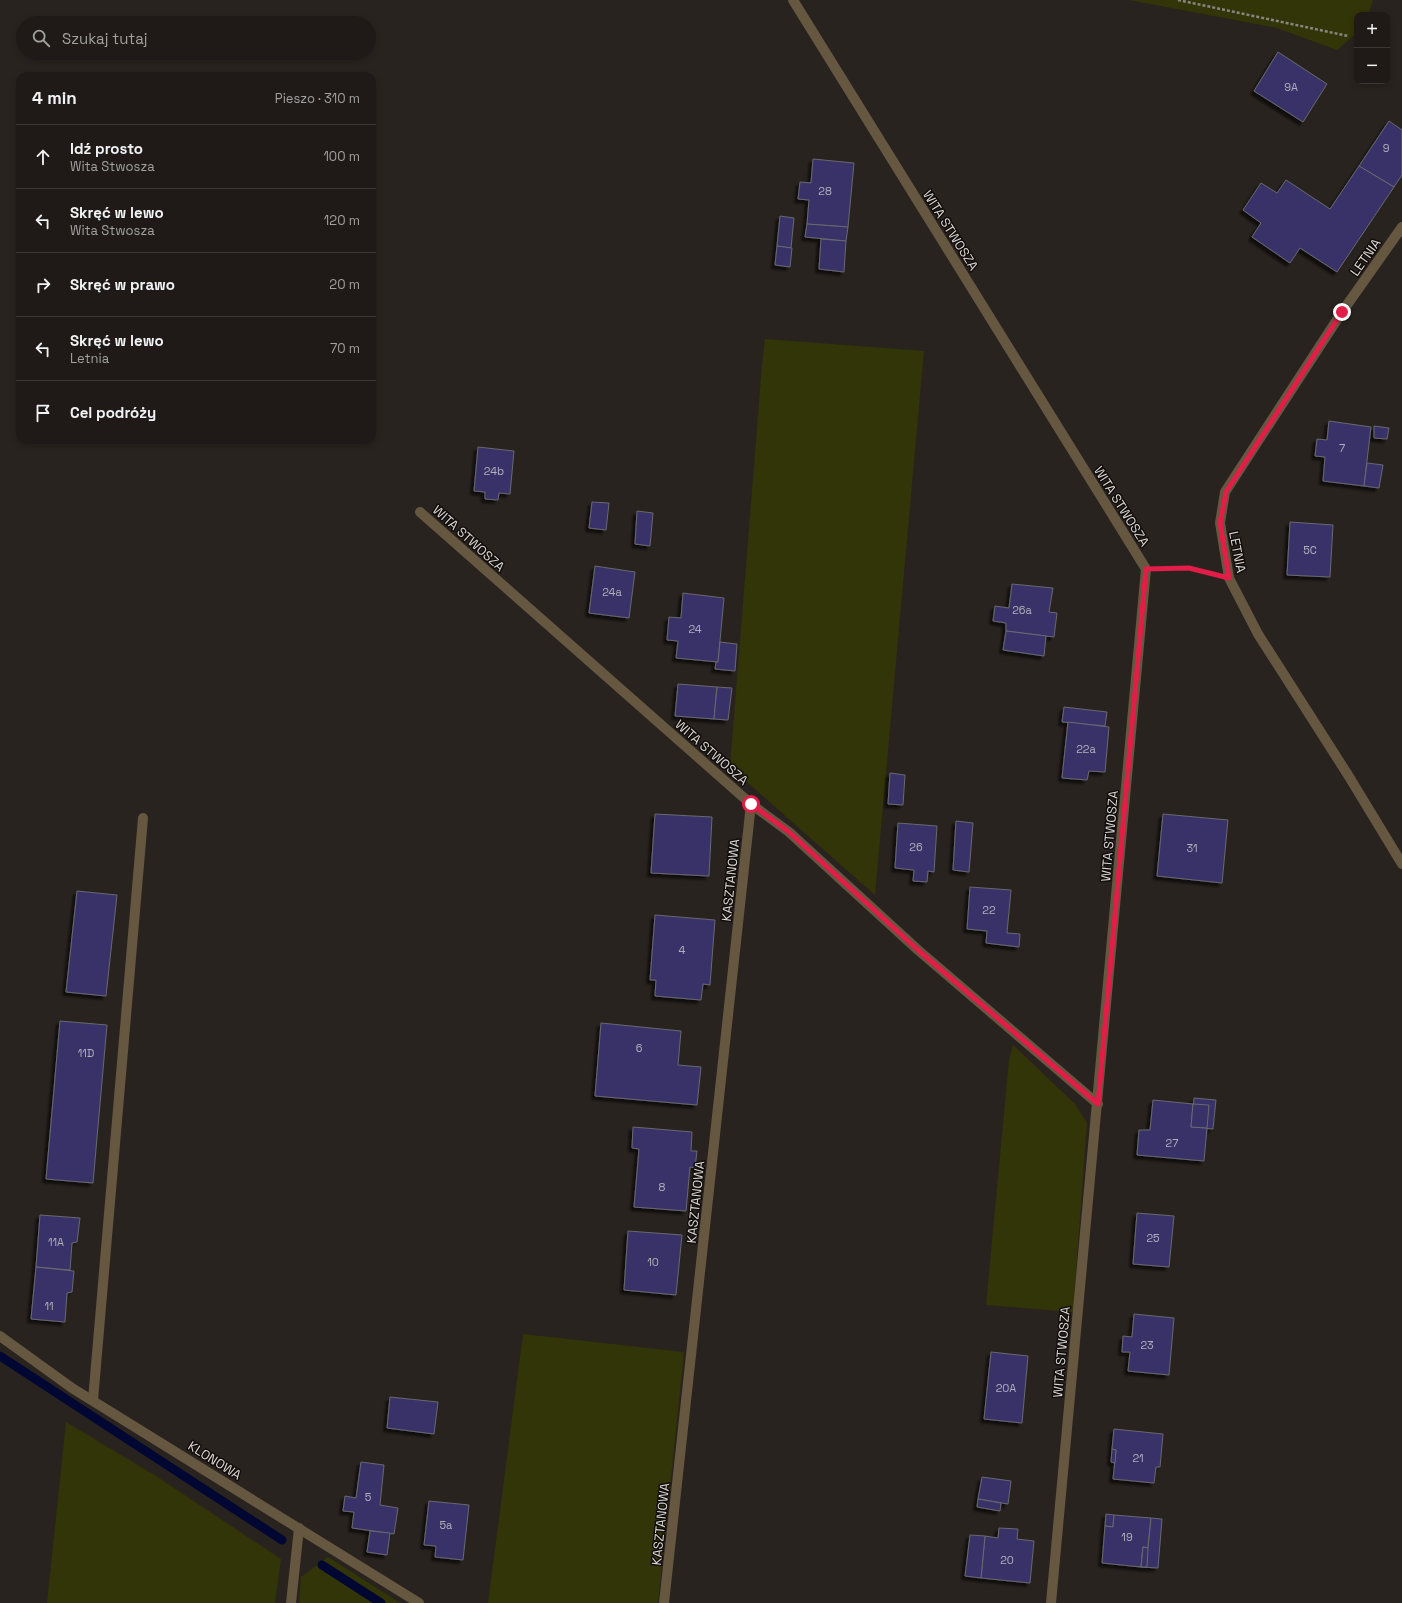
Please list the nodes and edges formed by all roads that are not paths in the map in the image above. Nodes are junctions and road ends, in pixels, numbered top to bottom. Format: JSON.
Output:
{"nodes":[{"id":1,"x":793,"y":0,"type":"edge"},
{"id":2,"x":1402,"y":227,"type":"edge"},
{"id":3,"x":420,"y":512,"type":"dead end"},
{"id":4,"x":751,"y":804,"type":"junction"},
{"id":5,"x":143,"y":818,"type":"dead end"},
{"id":6,"x":1402,"y":864,"type":"edge"},
{"id":7,"x":1098,"y":1104,"type":"junction"},
{"id":8,"x":0,"y":1336,"type":"edge"},
{"id":9,"x":93,"y":1400,"type":"junction"},
{"id":10,"x":299,"y":1528,"type":"junction"},
{"id":11,"x":291,"y":1603,"type":"edge"},
{"id":12,"x":419,"y":1603,"type":"edge"},
{"id":13,"x":664,"y":1603,"type":"edge"},
{"id":14,"x":1051,"y":1603,"type":"edge"}],
"edges":[{"from":1,"to":7,"type":"street","name":"WITA STWOSZA"},
{"from":2,"to":6,"type":"street","name":"LETNIA"},
{"from":3,"to":4,"type":"street","name":"WITA STWOSZA"},
{"from":4,"to":7,"type":"street","name":"WITA STWOSZA"},
{"from":4,"to":13,"type":"street","name":"KASZTANOWA"},
{"from":5,"to":9,"type":"street"},
{"from":7,"to":14,"type":"street","name":"WITA STWOSZA"},
{"from":8,"to":9,"type":"street","name":"KLONOWA"},
{"from":9,"to":10,"type":"street","name":"KLONOWA"},
{"from":10,"to":11,"type":"street"},
{"from":10,"to":12,"type":"street","name":"KLONOWA"}]}
